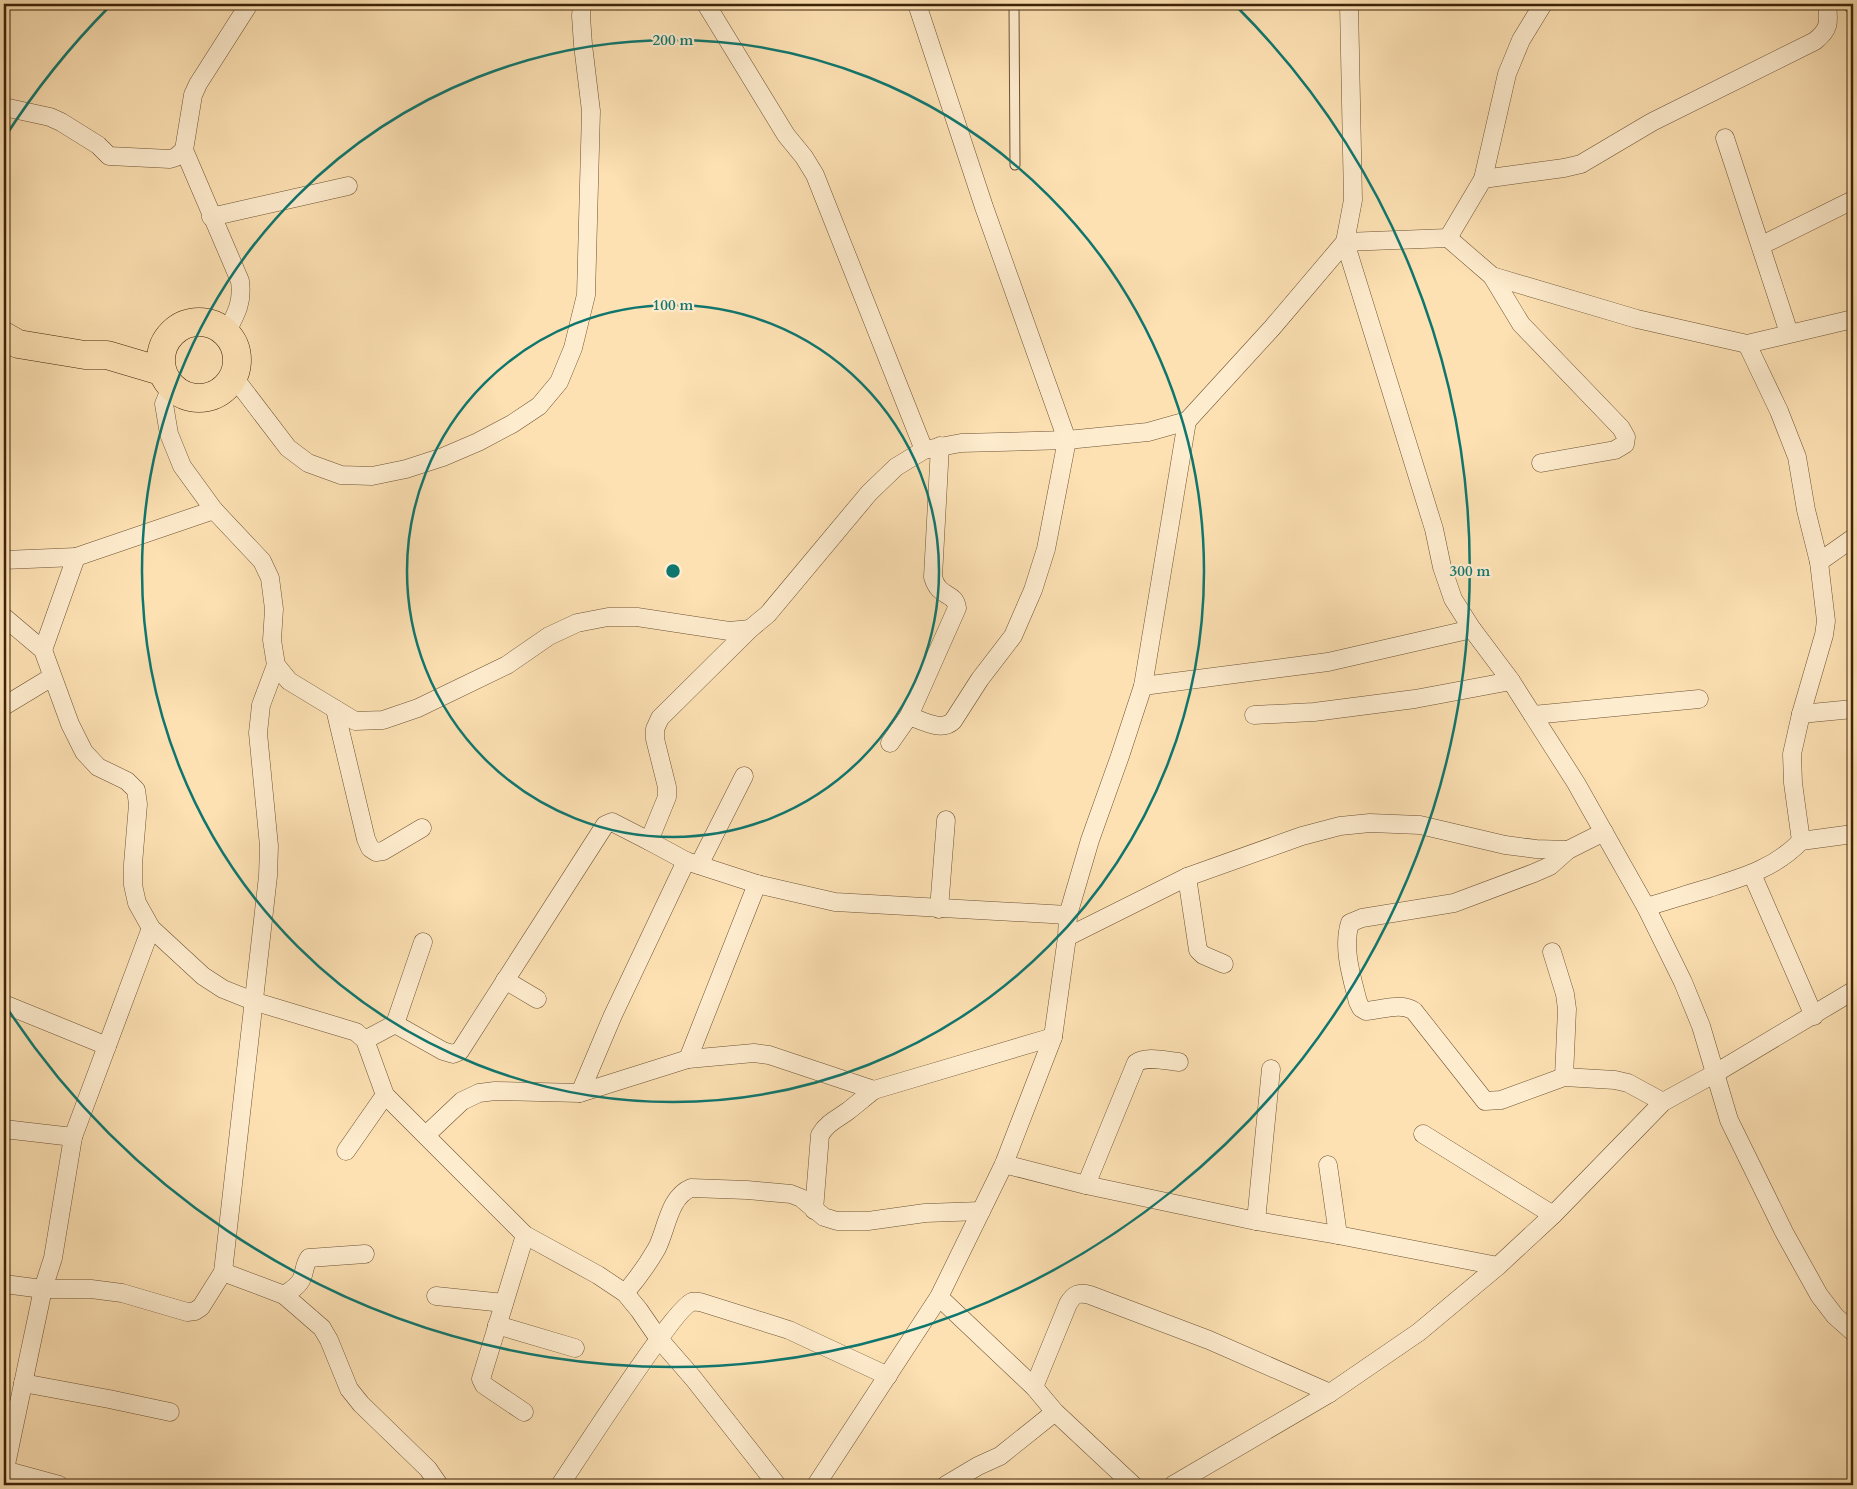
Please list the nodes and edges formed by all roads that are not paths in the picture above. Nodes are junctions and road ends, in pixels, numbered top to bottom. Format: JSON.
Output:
{"nodes":[{"id":1,"x":249,"y":4,"type":"edge"},
{"id":2,"x":582,"y":4,"type":"edge"},
{"id":3,"x":706,"y":4,"type":"edge"},
{"id":4,"x":918,"y":4,"type":"edge"},
{"id":5,"x":1014,"y":4,"type":"edge"},
{"id":6,"x":1349,"y":4,"type":"edge"},
{"id":7,"x":1543,"y":4,"type":"edge"},
{"id":8,"x":1827,"y":4,"type":"edge"},
{"id":9,"x":4,"y":108,"type":"edge"},
{"id":10,"x":1726,"y":138,"type":"dead end"},
{"id":11,"x":184,"y":150,"type":"junction"},
{"id":12,"x":1015,"y":165,"type":"dead end"},
{"id":13,"x":1483,"y":179,"type":"junction"},
{"id":14,"x":348,"y":186,"type":"dead end"},
{"id":15,"x":1853,"y":200,"type":"edge"},
{"id":16,"x":212,"y":217,"type":"junction"},
{"id":17,"x":1448,"y":238,"type":"junction"},
{"id":18,"x":1345,"y":242,"type":"junction"},
{"id":19,"x":1762,"y":245,"type":"junction"},
{"id":20,"x":1492,"y":276,"type":"junction"},
{"id":21,"x":1853,"y":319,"type":"edge"},
{"id":22,"x":226,"y":333,"type":"junction"},
{"id":23,"x":1789,"y":333,"type":"junction"},
{"id":24,"x":4,"y":336,"type":"edge"},
{"id":25,"x":168,"y":336,"type":"junction"},
{"id":26,"x":1747,"y":344,"type":"junction"},
{"id":27,"x":108,"y":355,"type":"junction"},
{"id":28,"x":234,"y":376,"type":"junction"},
{"id":29,"x":166,"y":379,"type":"junction"},
{"id":30,"x":1187,"y":421,"type":"junction"},
{"id":31,"x":1067,"y":440,"type":"junction"},
{"id":32,"x":932,"y":448,"type":"junction"},
{"id":33,"x":1541,"y":463,"type":"dead end"},
{"id":34,"x":214,"y":510,"type":"junction"},
{"id":35,"x":1853,"y":538,"type":"edge"},
{"id":36,"x":76,"y":557,"type":"junction"},
{"id":37,"x":4,"y":560,"type":"edge"},
{"id":38,"x":1819,"y":562,"type":"junction"},
{"id":39,"x":4,"y":617,"type":"edge"},
{"id":40,"x":750,"y":629,"type":"junction"},
{"id":41,"x":1472,"y":629,"type":"junction"},
{"id":42,"x":43,"y":650,"type":"junction"},
{"id":43,"x":276,"y":665,"type":"junction"},
{"id":44,"x":52,"y":677,"type":"junction"},
{"id":45,"x":1512,"y":681,"type":"junction"},
{"id":46,"x":1143,"y":686,"type":"junction"},
{"id":47,"x":1699,"y":699,"type":"dead end"},
{"id":48,"x":4,"y":706,"type":"edge"},
{"id":49,"x":335,"y":709,"type":"junction"},
{"id":50,"x":1853,"y":709,"type":"edge"},
{"id":51,"x":1801,"y":714,"type":"junction"},
{"id":52,"x":1533,"y":715,"type":"junction"},
{"id":53,"x":909,"y":716,"type":"junction"},
{"id":54,"x":1254,"y":716,"type":"dead end"},
{"id":55,"x":890,"y":743,"type":"dead end"},
{"id":56,"x":744,"y":776,"type":"dead end"},
{"id":57,"x":946,"y":820,"type":"dead end"},
{"id":58,"x":422,"y":828,"type":"dead end"},
{"id":59,"x":1604,"y":832,"type":"junction"},
{"id":60,"x":1853,"y":834,"type":"edge"},
{"id":61,"x":649,"y":841,"type":"junction"},
{"id":62,"x":1801,"y":841,"type":"junction"},
{"id":63,"x":1568,"y":850,"type":"junction"},
{"id":64,"x":692,"y":863,"type":"junction"},
{"id":65,"x":1752,"y":874,"type":"junction"},
{"id":66,"x":1187,"y":877,"type":"junction"},
{"id":67,"x":757,"y":884,"type":"junction"},
{"id":68,"x":1646,"y":907,"type":"junction"},
{"id":69,"x":939,"y":909,"type":"junction"},
{"id":70,"x":1068,"y":916,"type":"junction"},
{"id":71,"x":151,"y":928,"type":"junction"},
{"id":72,"x":1067,"y":937,"type":"junction"},
{"id":73,"x":423,"y":942,"type":"dead end"},
{"id":74,"x":1552,"y":952,"type":"dead end"},
{"id":75,"x":1224,"y":964,"type":"dead end"},
{"id":76,"x":506,"y":980,"type":"junction"},
{"id":77,"x":1853,"y":991,"type":"edge"},
{"id":78,"x":537,"y":999,"type":"dead end"},
{"id":79,"x":253,"y":1001,"type":"junction"},
{"id":80,"x":4,"y":1004,"type":"edge"},
{"id":81,"x":1814,"y":1016,"type":"junction"},
{"id":82,"x":396,"y":1024,"type":"junction"},
{"id":83,"x":1052,"y":1037,"type":"junction"},
{"id":84,"x":365,"y":1040,"type":"junction"},
{"id":85,"x":107,"y":1046,"type":"junction"},
{"id":86,"x":688,"y":1059,"type":"junction"},
{"id":87,"x":1178,"y":1062,"type":"dead end"},
{"id":88,"x":1272,"y":1069,"type":"dead end"},
{"id":89,"x":1714,"y":1074,"type":"junction"},
{"id":90,"x":1564,"y":1077,"type":"junction"},
{"id":91,"x":874,"y":1090,"type":"junction"},
{"id":92,"x":580,"y":1093,"type":"junction"},
{"id":93,"x":385,"y":1095,"type":"junction"},
{"id":94,"x":1664,"y":1102,"type":"junction"},
{"id":95,"x":4,"y":1129,"type":"edge"},
{"id":96,"x":1424,"y":1134,"type":"dead end"},
{"id":97,"x":426,"y":1135,"type":"junction"},
{"id":98,"x":73,"y":1137,"type":"junction"},
{"id":99,"x":346,"y":1151,"type":"dead end"},
{"id":100,"x":1004,"y":1164,"type":"junction"},
{"id":101,"x":1328,"y":1165,"type":"dead end"},
{"id":102,"x":1086,"y":1185,"type":"junction"},
{"id":103,"x":814,"y":1210,"type":"junction"},
{"id":104,"x":981,"y":1211,"type":"junction"},
{"id":105,"x":1553,"y":1215,"type":"junction"},
{"id":106,"x":1256,"y":1222,"type":"junction"},
{"id":107,"x":525,"y":1235,"type":"junction"},
{"id":108,"x":1338,"y":1235,"type":"junction"},
{"id":109,"x":365,"y":1254,"type":"dead end"},
{"id":110,"x":1498,"y":1266,"type":"junction"},
{"id":111,"x":223,"y":1272,"type":"junction"},
{"id":112,"x":4,"y":1284,"type":"edge"},
{"id":113,"x":43,"y":1289,"type":"junction"},
{"id":114,"x":625,"y":1293,"type":"junction"},
{"id":115,"x":284,"y":1296,"type":"junction"},
{"id":116,"x":436,"y":1296,"type":"dead end"},
{"id":117,"x":939,"y":1297,"type":"junction"},
{"id":118,"x":504,"y":1303,"type":"junction"},
{"id":119,"x":497,"y":1325,"type":"junction"},
{"id":120,"x":1853,"y":1332,"type":"edge"},
{"id":121,"x":659,"y":1339,"type":"junction"},
{"id":122,"x":575,"y":1348,"type":"dead end"},
{"id":123,"x":888,"y":1376,"type":"junction"},
{"id":124,"x":23,"y":1383,"type":"junction"},
{"id":125,"x":1034,"y":1387,"type":"junction"},
{"id":126,"x":1330,"y":1393,"type":"junction"},
{"id":127,"x":170,"y":1412,"type":"dead end"},
{"id":128,"x":524,"y":1412,"type":"dead end"},
{"id":129,"x":1055,"y":1412,"type":"junction"},
{"id":130,"x":6,"y":1448,"type":"edge"},
{"id":131,"x":4,"y":1472,"type":"edge"},
{"id":132,"x":59,"y":1485,"type":"edge"},
{"id":133,"x":438,"y":1485,"type":"edge"},
{"id":134,"x":560,"y":1485,"type":"edge"},
{"id":135,"x":776,"y":1485,"type":"edge"},
{"id":136,"x":816,"y":1485,"type":"edge"},
{"id":137,"x":946,"y":1485,"type":"edge"},
{"id":138,"x":1133,"y":1485,"type":"edge"},
{"id":139,"x":1173,"y":1485,"type":"edge"}],
"edges":[{"from":1,"to":11,"type":"street"},
{"from":2,"to":28,"type":"street"},
{"from":3,"to":32,"type":"street"},
{"from":4,"to":31,"type":"street"},
{"from":5,"to":12,"type":"lane"},
{"from":6,"to":18,"type":"street"},
{"from":7,"to":13,"type":"street"},
{"from":8,"to":13,"type":"street"},
{"from":9,"to":11,"type":"street"},
{"from":10,"to":19,"type":"street"},
{"from":11,"to":16,"type":"street"},
{"from":13,"to":17,"type":"street"},
{"from":14,"to":16,"type":"street"},
{"from":15,"to":19,"type":"street"},
{"from":16,"to":22,"type":"street"},
{"from":17,"to":18,"type":"street"},
{"from":17,"to":20,"type":"street"},
{"from":18,"to":30,"type":"street"},
{"from":18,"to":41,"type":"street"},
{"from":19,"to":23,"type":"street"},
{"from":20,"to":26,"type":"street"},
{"from":20,"to":33,"type":"street"},
{"from":21,"to":23,"type":"street"},
{"from":22,"to":25,"type":"main road"},
{"from":22,"to":28,"type":"main road"},
{"from":23,"to":26,"type":"street"},
{"from":24,"to":27,"type":"main road"},
{"from":25,"to":27,"type":"main road"},
{"from":25,"to":29,"type":"main road"},
{"from":26,"to":38,"type":"street"},
{"from":27,"to":29,"type":"main road"},
{"from":28,"to":29,"type":"main road"},
{"from":29,"to":34,"type":"street"},
{"from":30,"to":31,"type":"street"},
{"from":30,"to":46,"type":"street"},
{"from":31,"to":32,"type":"street"},
{"from":31,"to":53,"type":"street"},
{"from":32,"to":40,"type":"street"},
{"from":32,"to":53,"type":"street"},
{"from":34,"to":36,"type":"street"},
{"from":34,"to":43,"type":"street"},
{"from":35,"to":38,"type":"street"},
{"from":36,"to":37,"type":"street"},
{"from":36,"to":42,"type":"street"},
{"from":38,"to":51,"type":"street"},
{"from":39,"to":42,"type":"street"},
{"from":40,"to":49,"type":"street"},
{"from":40,"to":61,"type":"street"},
{"from":41,"to":45,"type":"street"},
{"from":41,"to":46,"type":"street"},
{"from":42,"to":44,"type":"street"},
{"from":43,"to":49,"type":"street"},
{"from":43,"to":79,"type":"street"},
{"from":44,"to":48,"type":"street"},
{"from":44,"to":71,"type":"street"},
{"from":45,"to":52,"type":"street"},
{"from":45,"to":54,"type":"street"},
{"from":46,"to":70,"type":"street"},
{"from":47,"to":52,"type":"street"},
{"from":49,"to":58,"type":"street"},
{"from":50,"to":51,"type":"street"},
{"from":51,"to":62,"type":"street"},
{"from":52,"to":59,"type":"street"},
{"from":53,"to":55,"type":"street"},
{"from":56,"to":64,"type":"street"},
{"from":57,"to":69,"type":"street"},
{"from":59,"to":63,"type":"street"},
{"from":59,"to":68,"type":"street"},
{"from":60,"to":62,"type":"street"},
{"from":61,"to":64,"type":"street"},
{"from":61,"to":76,"type":"street"},
{"from":62,"to":65,"type":"street"},
{"from":63,"to":66,"type":"street"},
{"from":63,"to":90,"type":"street"},
{"from":64,"to":67,"type":"street"},
{"from":64,"to":92,"type":"street"},
{"from":65,"to":68,"type":"street"},
{"from":65,"to":81,"type":"street"},
{"from":66,"to":72,"type":"street"},
{"from":66,"to":75,"type":"street"},
{"from":67,"to":69,"type":"street"},
{"from":67,"to":86,"type":"street"},
{"from":68,"to":89,"type":"street"},
{"from":69,"to":70,"type":"street"},
{"from":70,"to":72,"type":"street"},
{"from":71,"to":79,"type":"street"},
{"from":71,"to":85,"type":"street"},
{"from":72,"to":83,"type":"street"},
{"from":73,"to":82,"type":"street"},
{"from":74,"to":90,"type":"street"},
{"from":76,"to":78,"type":"street"},
{"from":76,"to":82,"type":"street"},
{"from":77,"to":81,"type":"street"},
{"from":79,"to":84,"type":"street"},
{"from":79,"to":111,"type":"street"},
{"from":80,"to":85,"type":"street"},
{"from":81,"to":89,"type":"street"},
{"from":82,"to":84,"type":"street"},
{"from":83,"to":91,"type":"street"},
{"from":83,"to":100,"type":"street"},
{"from":84,"to":93,"type":"street"},
{"from":85,"to":98,"type":"street"},
{"from":86,"to":91,"type":"street"},
{"from":86,"to":92,"type":"street"},
{"from":87,"to":102,"type":"street"},
{"from":88,"to":106,"type":"street"},
{"from":89,"to":94,"type":"street"},
{"from":89,"to":120,"type":"street"},
{"from":90,"to":94,"type":"street"},
{"from":91,"to":103,"type":"street"},
{"from":92,"to":97,"type":"street"},
{"from":93,"to":97,"type":"street"},
{"from":93,"to":99,"type":"street"},
{"from":94,"to":105,"type":"street"},
{"from":95,"to":98,"type":"street"},
{"from":96,"to":105,"type":"street"},
{"from":97,"to":107,"type":"street"},
{"from":98,"to":113,"type":"street"},
{"from":100,"to":102,"type":"street"},
{"from":100,"to":104,"type":"street"},
{"from":101,"to":108,"type":"street"},
{"from":102,"to":106,"type":"street"},
{"from":103,"to":104,"type":"street"},
{"from":103,"to":114,"type":"street"},
{"from":104,"to":117,"type":"street"},
{"from":105,"to":110,"type":"street"},
{"from":106,"to":108,"type":"street"},
{"from":107,"to":114,"type":"street"},
{"from":107,"to":118,"type":"street"},
{"from":108,"to":110,"type":"street"},
{"from":109,"to":115,"type":"street"},
{"from":110,"to":126,"type":"street"},
{"from":111,"to":113,"type":"street"},
{"from":111,"to":115,"type":"street"},
{"from":112,"to":113,"type":"street"},
{"from":113,"to":124,"type":"street"},
{"from":114,"to":121,"type":"street"},
{"from":115,"to":133,"type":"street"},
{"from":116,"to":118,"type":"street"},
{"from":117,"to":123,"type":"street"},
{"from":117,"to":125,"type":"street"},
{"from":118,"to":119,"type":"street"},
{"from":119,"to":122,"type":"street"},
{"from":119,"to":128,"type":"street"},
{"from":121,"to":123,"type":"street"},
{"from":121,"to":134,"type":"street"},
{"from":121,"to":135,"type":"street"},
{"from":123,"to":136,"type":"street"},
{"from":124,"to":127,"type":"street"},
{"from":124,"to":130,"type":"street"},
{"from":125,"to":126,"type":"street"},
{"from":125,"to":129,"type":"street"},
{"from":126,"to":139,"type":"street"},
{"from":129,"to":137,"type":"street"},
{"from":129,"to":138,"type":"street"},
{"from":130,"to":131,"type":"street"},
{"from":131,"to":132,"type":"street"}]}
